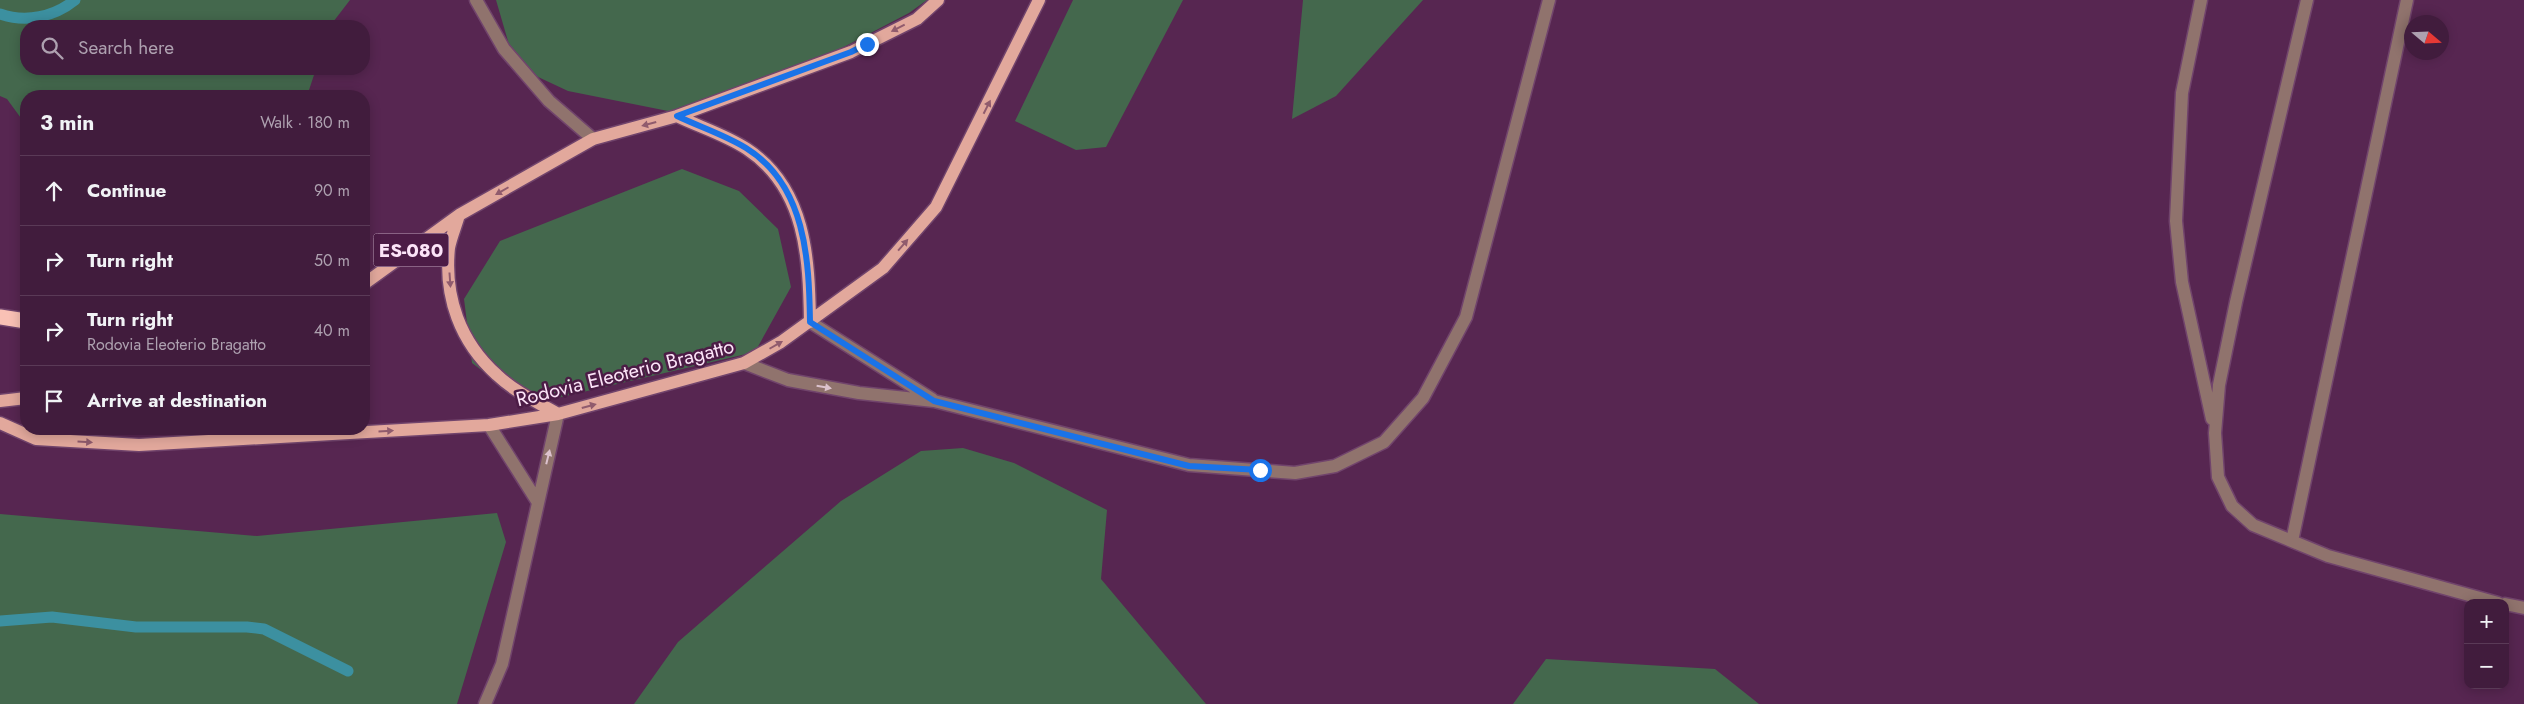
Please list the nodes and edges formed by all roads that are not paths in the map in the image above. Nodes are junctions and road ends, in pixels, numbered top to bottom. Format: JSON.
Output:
{"nodes":[{"id":1,"x":476,"y":0,"type":"edge"},
{"id":2,"x":938,"y":0,"type":"edge"},
{"id":3,"x":1039,"y":0,"type":"edge"},
{"id":4,"x":1549,"y":0,"type":"edge"},
{"id":5,"x":2201,"y":0,"type":"edge"},
{"id":6,"x":2307,"y":0,"type":"edge"},
{"id":7,"x":2407,"y":0,"type":"edge"},
{"id":8,"x":677,"y":116,"type":"junction"},
{"id":9,"x":593,"y":139,"type":"junction"},
{"id":10,"x":459,"y":215,"type":"junction"},
{"id":11,"x":370,"y":280,"type":"edge"},
{"id":12,"x":0,"y":317,"type":"edge"},
{"id":13,"x":20,"y":320,"type":"edge"},
{"id":14,"x":810,"y":322,"type":"junction"},
{"id":15,"x":744,"y":363,"type":"junction"},
{"id":16,"x":20,"y":399,"type":"edge"},
{"id":17,"x":0,"y":401,"type":"edge"},
{"id":18,"x":934,"y":401,"type":"junction"},
{"id":19,"x":558,"y":414,"type":"junction"},
{"id":20,"x":0,"y":424,"type":"edge"},
{"id":21,"x":490,"y":425,"type":"junction"},
{"id":22,"x":20,"y":432,"type":"edge"},
{"id":23,"x":370,"y":432,"type":"edge"},
{"id":24,"x":2215,"y":433,"type":"junction"},
{"id":25,"x":26,"y":435,"type":"edge"},
{"id":26,"x":314,"y":435,"type":"edge"},
{"id":27,"x":537,"y":501,"type":"junction"},
{"id":28,"x":2292,"y":541,"type":"junction"},
{"id":29,"x":2484,"y":599,"type":"edge"},
{"id":30,"x":2509,"y":605,"type":"edge"},
{"id":31,"x":2524,"y":608,"type":"edge"},
{"id":32,"x":485,"y":704,"type":"edge"}],
"edges":[{"from":1,"to":9,"type":"street"},
{"from":2,"to":8,"type":"main road","number":"ES-080","one_way":true},
{"from":14,"to":3,"type":"main road","name":"Rodovia Eleoterio Bragatto","one_way":true},
{"from":4,"to":18,"type":"street"},
{"from":5,"to":24,"type":"street"},
{"from":6,"to":24,"type":"street"},
{"from":7,"to":28,"type":"street"},
{"from":8,"to":9,"type":"main road","number":"ES-080","one_way":true},
{"from":8,"to":14,"type":"main road"},
{"from":9,"to":10,"type":"main road","number":"ES-080","one_way":true},
{"from":10,"to":11,"type":"main road","number":"ES-080"},
{"from":10,"to":19,"type":"main road","one_way":true},
{"from":12,"to":13,"type":"highway"},
{"from":15,"to":14,"type":"main road","name":"Rodovia Eleoterio Bragatto","one_way":true},
{"from":14,"to":18,"type":"street"},
{"from":15,"to":18,"type":"street","one_way":true},
{"from":19,"to":15,"type":"main road","name":"Rodovia Eleoterio Bragatto","one_way":true},
{"from":16,"to":17,"type":"main road"},
{"from":19,"to":21,"type":"main road","name":"Rodovia Eleoterio Bragatto"},
{"from":27,"to":19,"type":"street","one_way":true},
{"from":20,"to":22,"type":"main road","name":"Rodovia Eleoterio Bragatto","one_way":true},
{"from":23,"to":21,"type":"main road","name":"Rodovia Eleoterio Bragatto","one_way":true},
{"from":21,"to":27,"type":"street"},
{"from":24,"to":28,"type":"street"},
{"from":25,"to":26,"type":"main road","name":"Rodovia Eleoterio Bragatto","one_way":true},
{"from":27,"to":32,"type":"street"},
{"from":28,"to":29,"type":"street"},
{"from":30,"to":31,"type":"street"}]}
